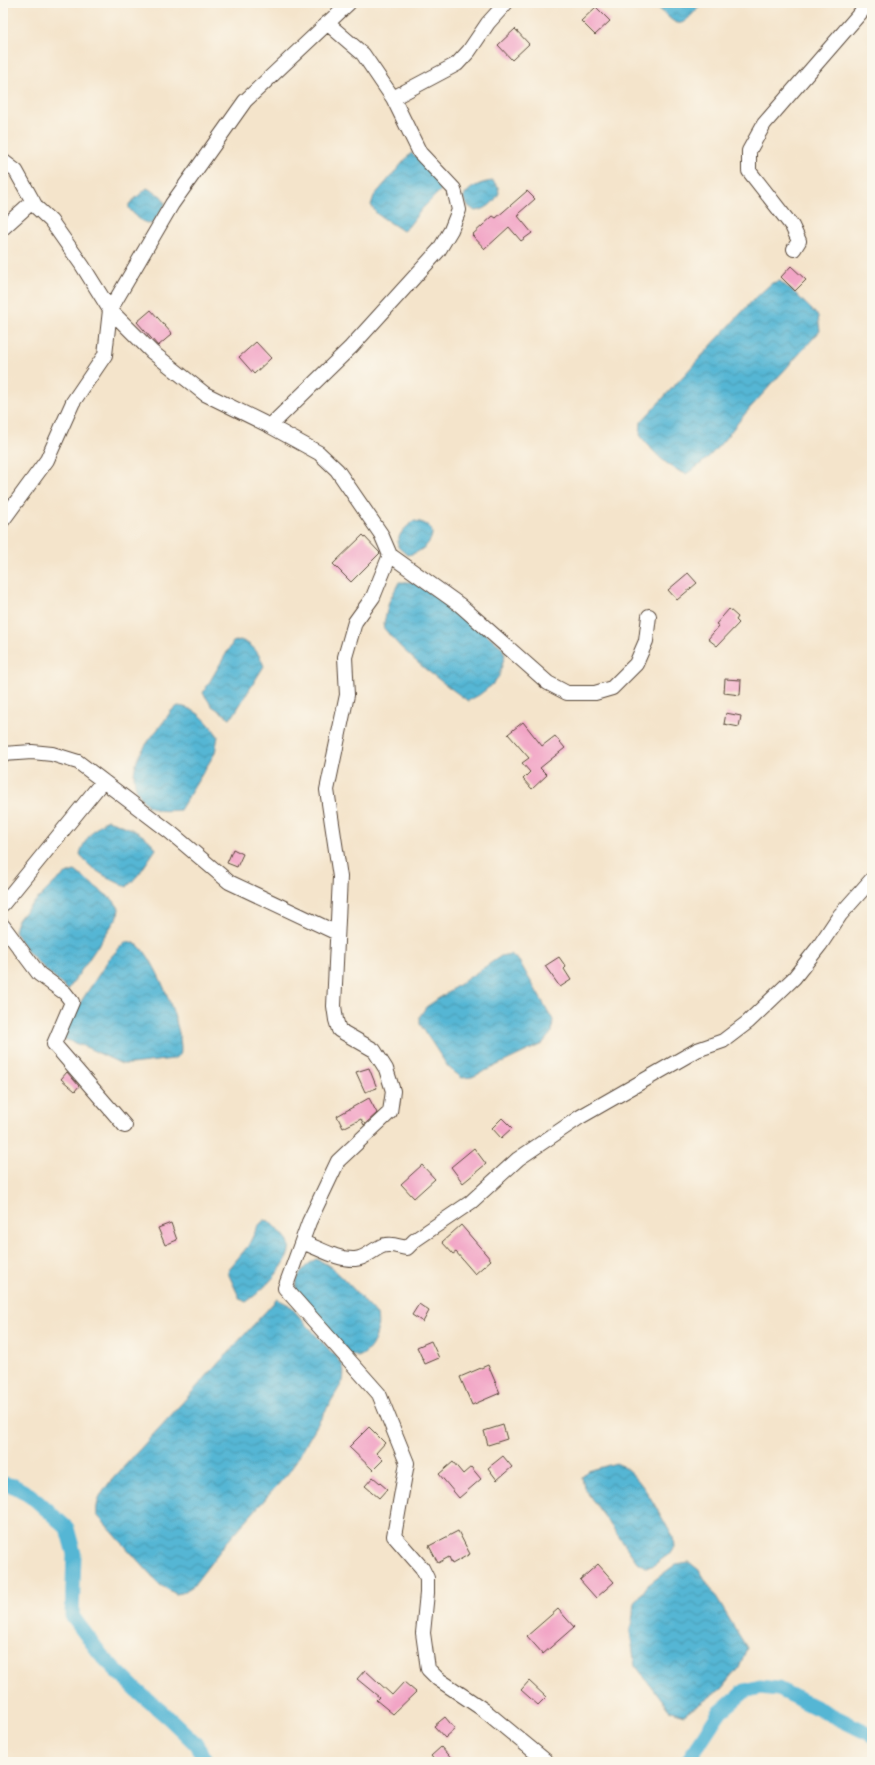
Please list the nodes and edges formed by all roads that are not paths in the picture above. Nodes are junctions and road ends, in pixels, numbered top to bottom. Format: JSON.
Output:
{"nodes":[{"id":1,"x":349,"y":3,"type":"edge"},
{"id":2,"x":506,"y":3,"type":"edge"},
{"id":3,"x":869,"y":3,"type":"edge"},
{"id":4,"x":327,"y":23,"type":"junction"},
{"id":5,"x":393,"y":98,"type":"junction"},
{"id":6,"x":3,"y":161,"type":"edge"},
{"id":7,"x":33,"y":201,"type":"junction"},
{"id":8,"x":3,"y":228,"type":"edge"},
{"id":9,"x":794,"y":249,"type":"dead end"},
{"id":10,"x":110,"y":310,"type":"junction"},
{"id":11,"x":270,"y":426,"type":"junction"},
{"id":12,"x":3,"y":520,"type":"edge"},
{"id":13,"x":390,"y":555,"type":"junction"},
{"id":14,"x":649,"y":616,"type":"dead end"},
{"id":15,"x":3,"y":754,"type":"edge"},
{"id":16,"x":103,"y":781,"type":"junction"},
{"id":17,"x":872,"y":879,"type":"edge"},
{"id":18,"x":3,"y":904,"type":"edge"},
{"id":19,"x":3,"y":926,"type":"edge"},
{"id":20,"x":337,"y":933,"type":"junction"},
{"id":21,"x":124,"y":1126,"type":"dead end"},
{"id":22,"x":302,"y":1242,"type":"junction"},
{"id":23,"x":547,"y":1762,"type":"edge"}],
"edges":[{"from":1,"to":4,"type":"street"},
{"from":2,"to":5,"type":"street"},
{"from":3,"to":9,"type":"street"},
{"from":4,"to":5,"type":"street"},
{"from":4,"to":10,"type":"street"},
{"from":5,"to":11,"type":"street"},
{"from":6,"to":7,"type":"street"},
{"from":7,"to":8,"type":"street"},
{"from":7,"to":10,"type":"street"},
{"from":10,"to":11,"type":"street"},
{"from":10,"to":12,"type":"street"},
{"from":11,"to":13,"type":"street"},
{"from":13,"to":14,"type":"street"},
{"from":13,"to":20,"type":"street"},
{"from":15,"to":16,"type":"street"},
{"from":16,"to":18,"type":"street"},
{"from":16,"to":20,"type":"street"},
{"from":17,"to":22,"type":"street"},
{"from":19,"to":21,"type":"street"},
{"from":20,"to":22,"type":"street"},
{"from":22,"to":23,"type":"street"}]}
